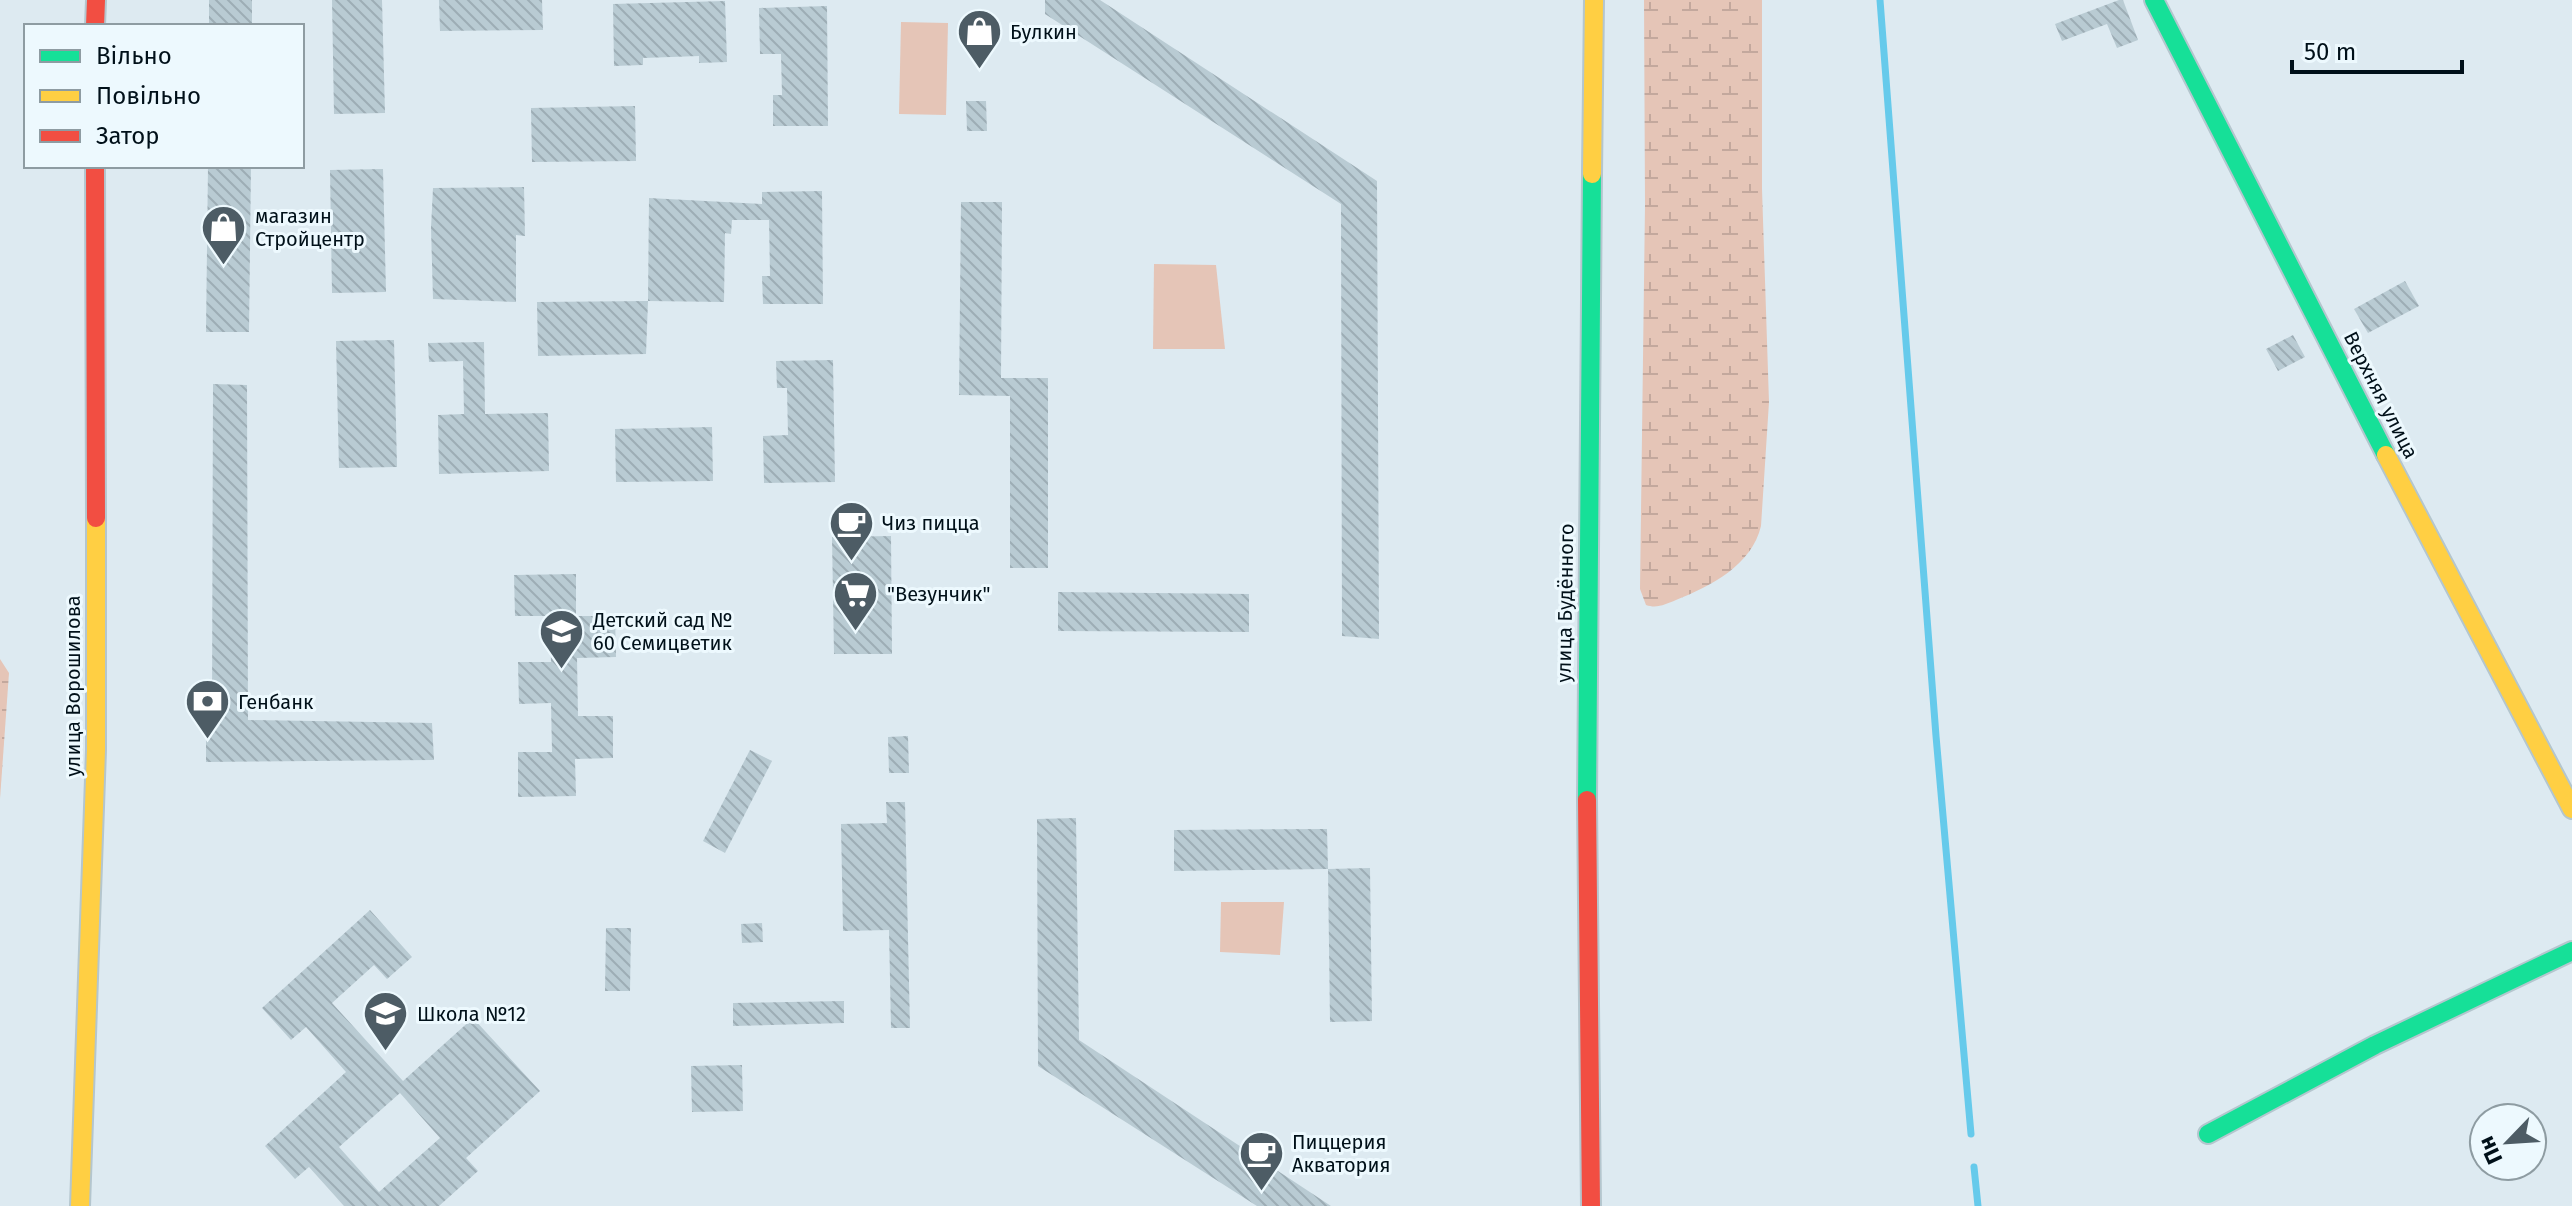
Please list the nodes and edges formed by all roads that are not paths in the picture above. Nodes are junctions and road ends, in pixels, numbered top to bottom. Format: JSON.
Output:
{"nodes":[{"id":1,"x":96,"y":0,"type":"edge"},
{"id":2,"x":1594,"y":0,"type":"edge"},
{"id":3,"x":2154,"y":0,"type":"edge"},
{"id":4,"x":95,"y":24,"type":"edge"},
{"id":5,"x":95,"y":168,"type":"edge"},
{"id":6,"x":2572,"y":809,"type":"edge"},
{"id":7,"x":2572,"y":951,"type":"edge"},
{"id":8,"x":2208,"y":1134,"type":"dead end"},
{"id":9,"x":80,"y":1206,"type":"edge"},
{"id":10,"x":1591,"y":1206,"type":"edge"}],
"edges":[{"from":1,"to":4,"type":"main road"},
{"from":2,"to":10,"type":"main road","name":"улица Будённого"},
{"from":3,"to":6,"type":"main road","name":"Верхняя улица"},
{"from":5,"to":9,"type":"main road","name":"улица Ворошилова"},
{"from":7,"to":8,"type":"main road"}]}
